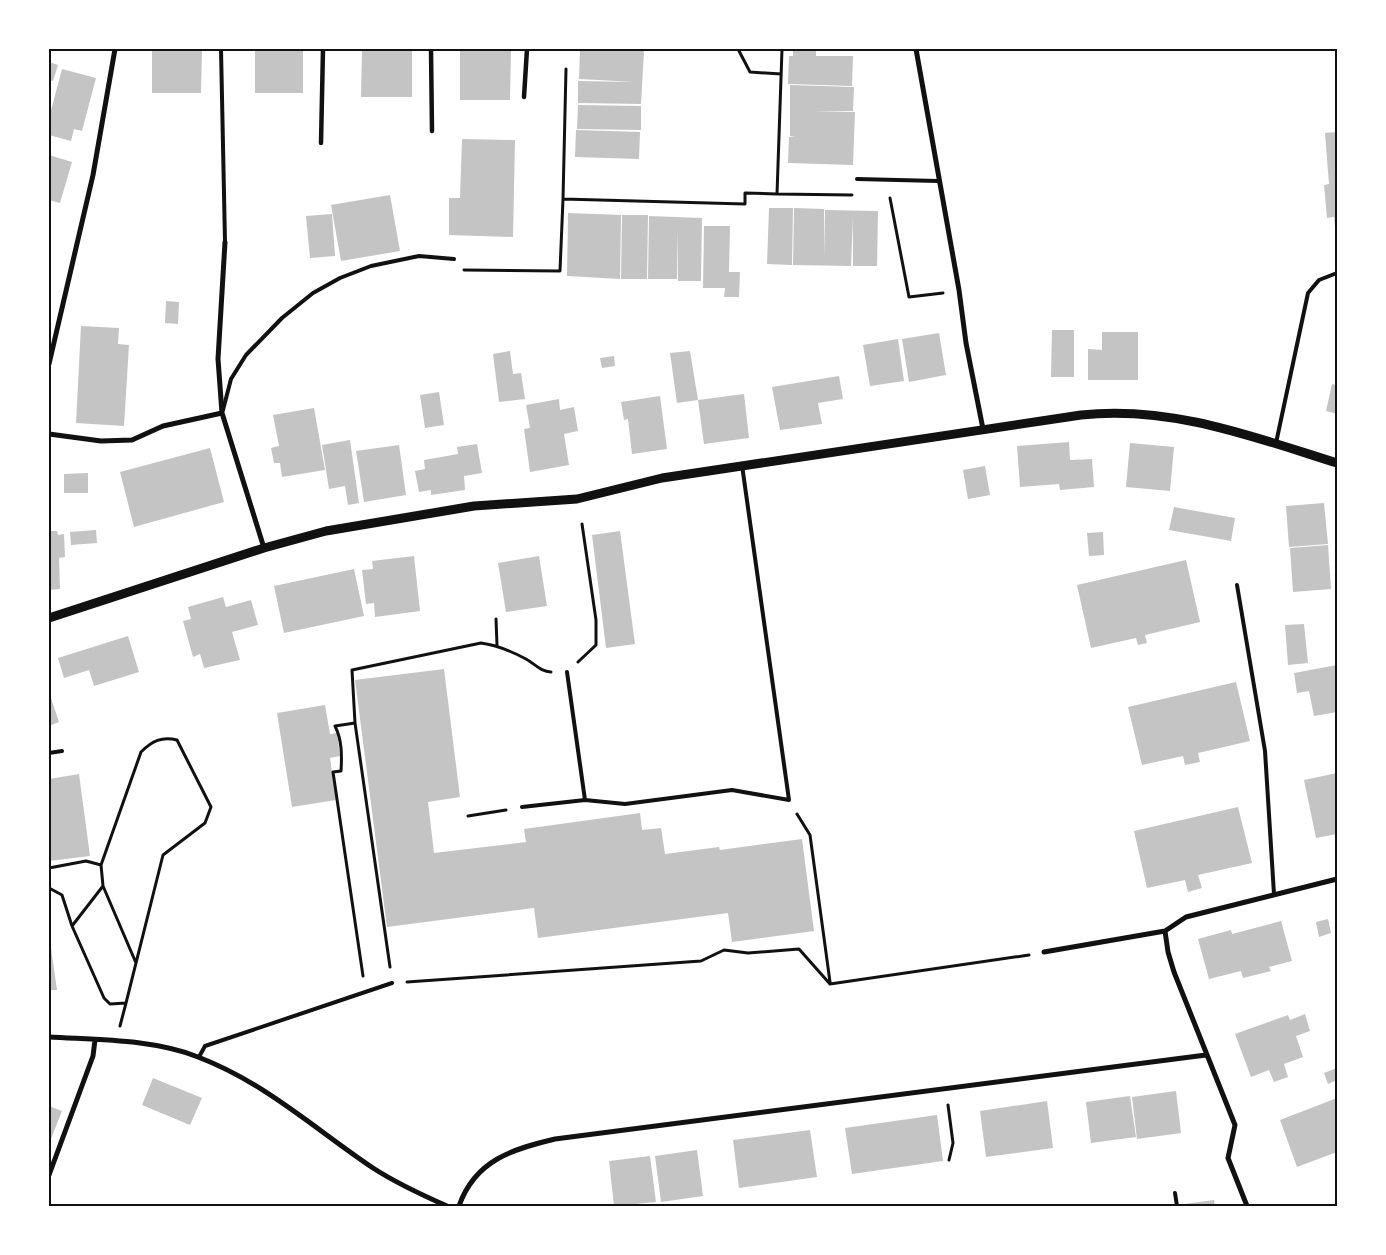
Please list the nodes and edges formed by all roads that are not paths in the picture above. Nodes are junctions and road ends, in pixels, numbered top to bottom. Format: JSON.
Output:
{"nodes":[{"id":1,"x":115,"y":49,"type":"edge"},
{"id":2,"x":221,"y":49,"type":"edge"},
{"id":3,"x":323,"y":49,"type":"edge"},
{"id":4,"x":431,"y":49,"type":"edge"},
{"id":5,"x":527,"y":49,"type":"edge"},
{"id":6,"x":916,"y":50,"type":"edge"},
{"id":7,"x":524,"y":97,"type":"dead end"},
{"id":8,"x":432,"y":131,"type":"dead end"},
{"id":9,"x":321,"y":143,"type":"dead end"},
{"id":10,"x":857,"y":179,"type":"dead end"},
{"id":11,"x":938,"y":180,"type":"junction"},
{"id":12,"x":225,"y":242,"type":"joint"},
{"id":13,"x":454,"y":259,"type":"road end"},
{"id":14,"x":1337,"y":273,"type":"edge"},
{"id":15,"x":49,"y":364,"type":"edge"},
{"id":16,"x":222,"y":413,"type":"junction"},
{"id":17,"x":983,"y":429,"type":"junction"},
{"id":18,"x":49,"y":434,"type":"edge"},
{"id":19,"x":1275,"y":444,"type":"junction"},
{"id":20,"x":1337,"y":464,"type":"edge"},
{"id":21,"x":742,"y":466,"type":"junction"},
{"id":22,"x":264,"y":548,"type":"junction"},
{"id":23,"x":1237,"y":585,"type":"dead end"},
{"id":24,"x":49,"y":618,"type":"edge"},
{"id":25,"x":567,"y":672,"type":"road end"},
{"id":26,"x":62,"y":751,"type":"dead end"},
{"id":27,"x":49,"y":753,"type":"edge"},
{"id":28,"x":585,"y":800,"type":"junction"},
{"id":29,"x":522,"y":807,"type":"road end"},
{"id":30,"x":1337,"y":879,"type":"edge"},
{"id":31,"x":1274,"y":894,"type":"junction"},
{"id":32,"x":1165,"y":931,"type":"junction"},
{"id":33,"x":1044,"y":952,"type":"road end"},
{"id":34,"x":392,"y":983,"type":"road end"},
{"id":35,"x":49,"y":1037,"type":"edge"},
{"id":36,"x":95,"y":1040,"type":"junction"},
{"id":37,"x":1206,"y":1055,"type":"junction"},
{"id":38,"x":198,"y":1057,"type":"junction"},
{"id":39,"x":50,"y":1166,"type":"edge"},
{"id":40,"x":49,"y":1175,"type":"edge"},
{"id":41,"x":1175,"y":1193,"type":"dead end"},
{"id":42,"x":447,"y":1206,"type":"edge"},
{"id":43,"x":459,"y":1206,"type":"edge"},
{"id":44,"x":1177,"y":1206,"type":"edge"},
{"id":45,"x":1247,"y":1206,"type":"edge"}],
"edges":[{"from":1,"to":15,"type":"street"},
{"from":2,"to":12,"type":"lane"},
{"from":3,"to":9,"type":"street"},
{"from":4,"to":8,"type":"street"},
{"from":5,"to":7,"type":"street"},
{"from":6,"to":11,"type":"street"},
{"from":10,"to":11,"type":"lane"},
{"from":11,"to":17,"type":"street"},
{"from":12,"to":16,"type":"street"},
{"from":13,"to":16,"type":"lane"},
{"from":14,"to":19,"type":"lane"},
{"from":16,"to":18,"type":"street"},
{"from":16,"to":22,"type":"street"},
{"from":17,"to":19,"type":"street"},
{"from":17,"to":21,"type":"street"},
{"from":19,"to":20,"type":"street"},
{"from":21,"to":22,"type":"street"},
{"from":21,"to":28,"type":"lane"},
{"from":22,"to":24,"type":"street"},
{"from":23,"to":31,"type":"lane"},
{"from":25,"to":28,"type":"lane"},
{"from":26,"to":27,"type":"lane"},
{"from":28,"to":29,"type":"lane"},
{"from":30,"to":31,"type":"street"},
{"from":31,"to":32,"type":"street"},
{"from":32,"to":33,"type":"street"},
{"from":32,"to":37,"type":"street"},
{"from":34,"to":38,"type":"lane"},
{"from":35,"to":36,"type":"street"},
{"from":36,"to":38,"type":"street"},
{"from":36,"to":39,"type":"street"},
{"from":37,"to":43,"type":"street"},
{"from":37,"to":45,"type":"street"},
{"from":38,"to":42,"type":"street"},
{"from":39,"to":40,"type":"street"},
{"from":41,"to":44,"type":"lane"}]}
